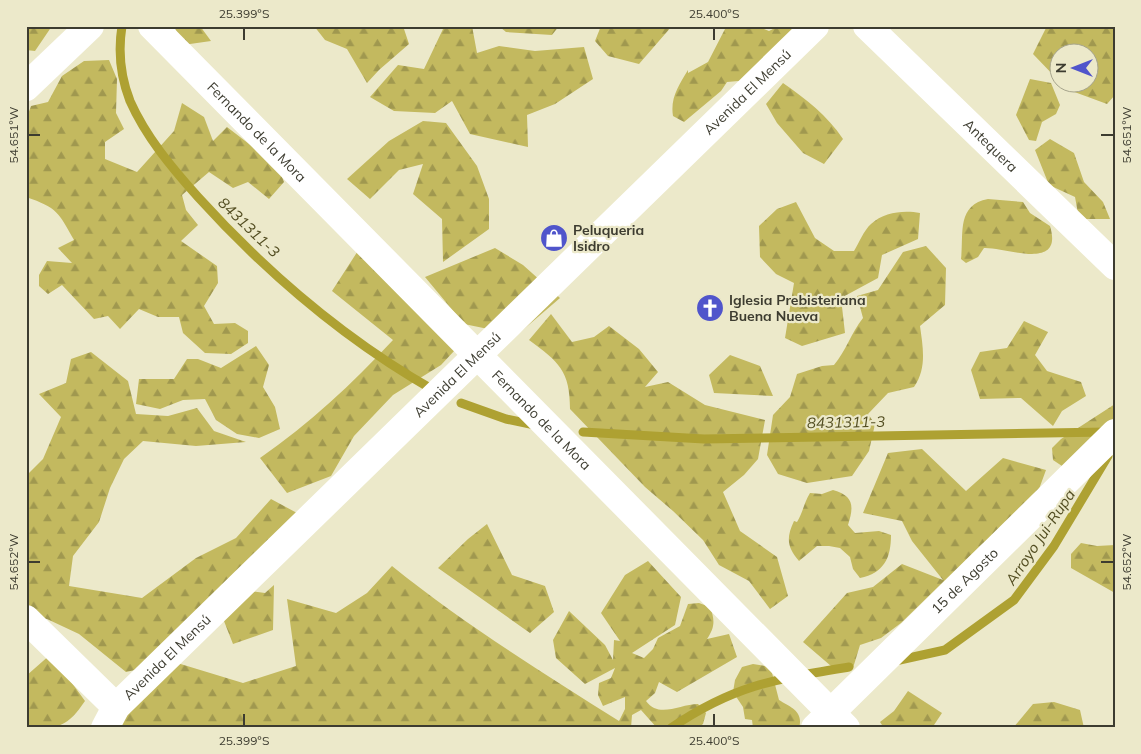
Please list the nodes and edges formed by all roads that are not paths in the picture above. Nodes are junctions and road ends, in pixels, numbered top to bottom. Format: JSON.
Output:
{"nodes":[{"id":1,"x":90,"y":26,"type":"edge"},
{"id":2,"x":152,"y":26,"type":"edge"},
{"id":3,"x":815,"y":26,"type":"edge"},
{"id":4,"x":868,"y":26,"type":"edge"},
{"id":5,"x":26,"y":87,"type":"edge"},
{"id":6,"x":1115,"y":266,"type":"edge"},
{"id":7,"x":478,"y":355,"type":"junction"},
{"id":8,"x":1115,"y":433,"type":"edge"},
{"id":9,"x":26,"y":619,"type":"edge"},
{"id":10,"x":110,"y":718,"type":"edge"},
{"id":11,"x":830,"y":722,"type":"edge"}],
"edges":[{"from":1,"to":5,"type":"street"},
{"from":2,"to":7,"type":"street","name":"Fernando de la Mora"},
{"from":3,"to":7,"type":"street","name":"Avenida El Mensú"},
{"from":4,"to":6,"type":"street","name":"Antequera"},
{"from":7,"to":10,"type":"street","name":"Avenida El Mensú"},
{"from":7,"to":11,"type":"street","name":"Fernando de la Mora"},
{"from":8,"to":11,"type":"street","name":"15 de Agosto"},
{"from":9,"to":10,"type":"street"}]}
